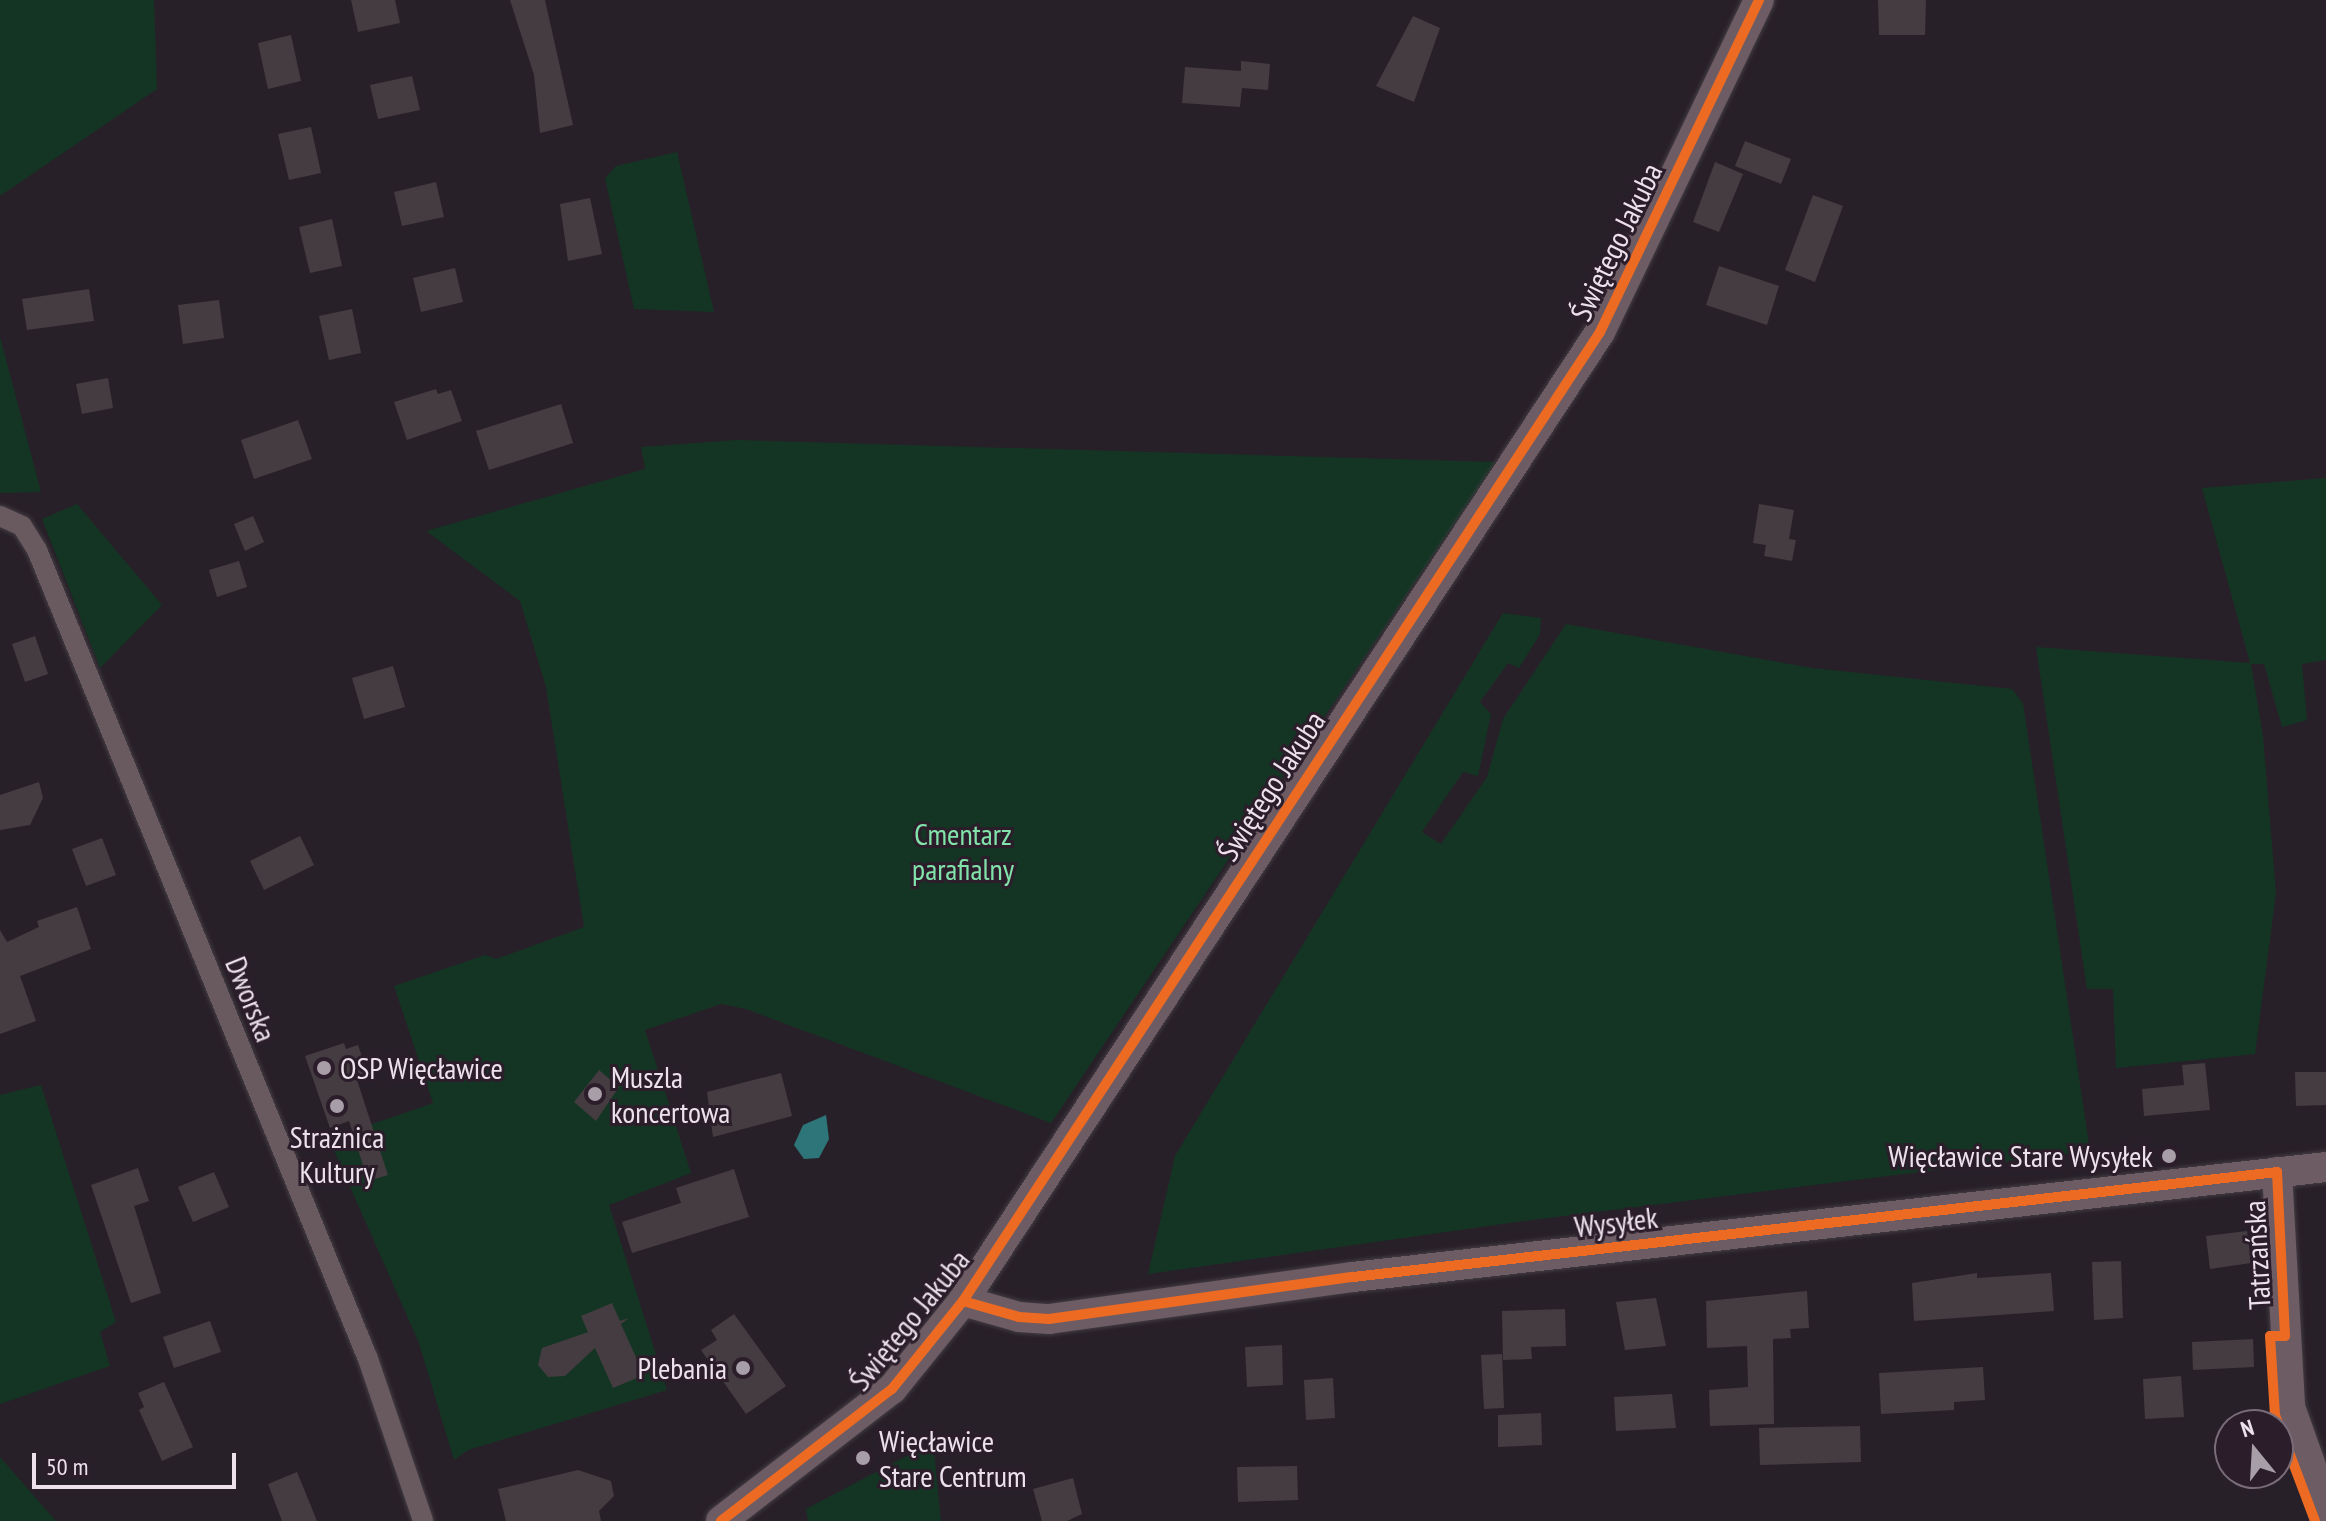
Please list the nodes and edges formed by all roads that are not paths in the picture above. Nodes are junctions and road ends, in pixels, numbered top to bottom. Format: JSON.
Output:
{"nodes":[{"id":1,"x":1759,"y":0,"type":"edge"},
{"id":2,"x":0,"y":516,"type":"edge"},
{"id":3,"x":2326,"y":1167,"type":"edge"},
{"id":4,"x":2277,"y":1172,"type":"junction"},
{"id":5,"x":963,"y":1301,"type":"junction"},
{"id":6,"x":2326,"y":1508,"type":"edge"},
{"id":7,"x":423,"y":1521,"type":"edge"},
{"id":8,"x":721,"y":1521,"type":"edge"}],
"edges":[{"from":1,"to":5,"type":"street","name":"Świętego Jakuba"},
{"from":2,"to":7,"type":"street","name":"Dworska"},
{"from":3,"to":4,"type":"street","name":"Wysyłek"},
{"from":4,"to":5,"type":"street","name":"Wysyłek"},
{"from":4,"to":6,"type":"street","name":"Tatrzańska"},
{"from":5,"to":8,"type":"street","name":"Świętego Jakuba"}]}
